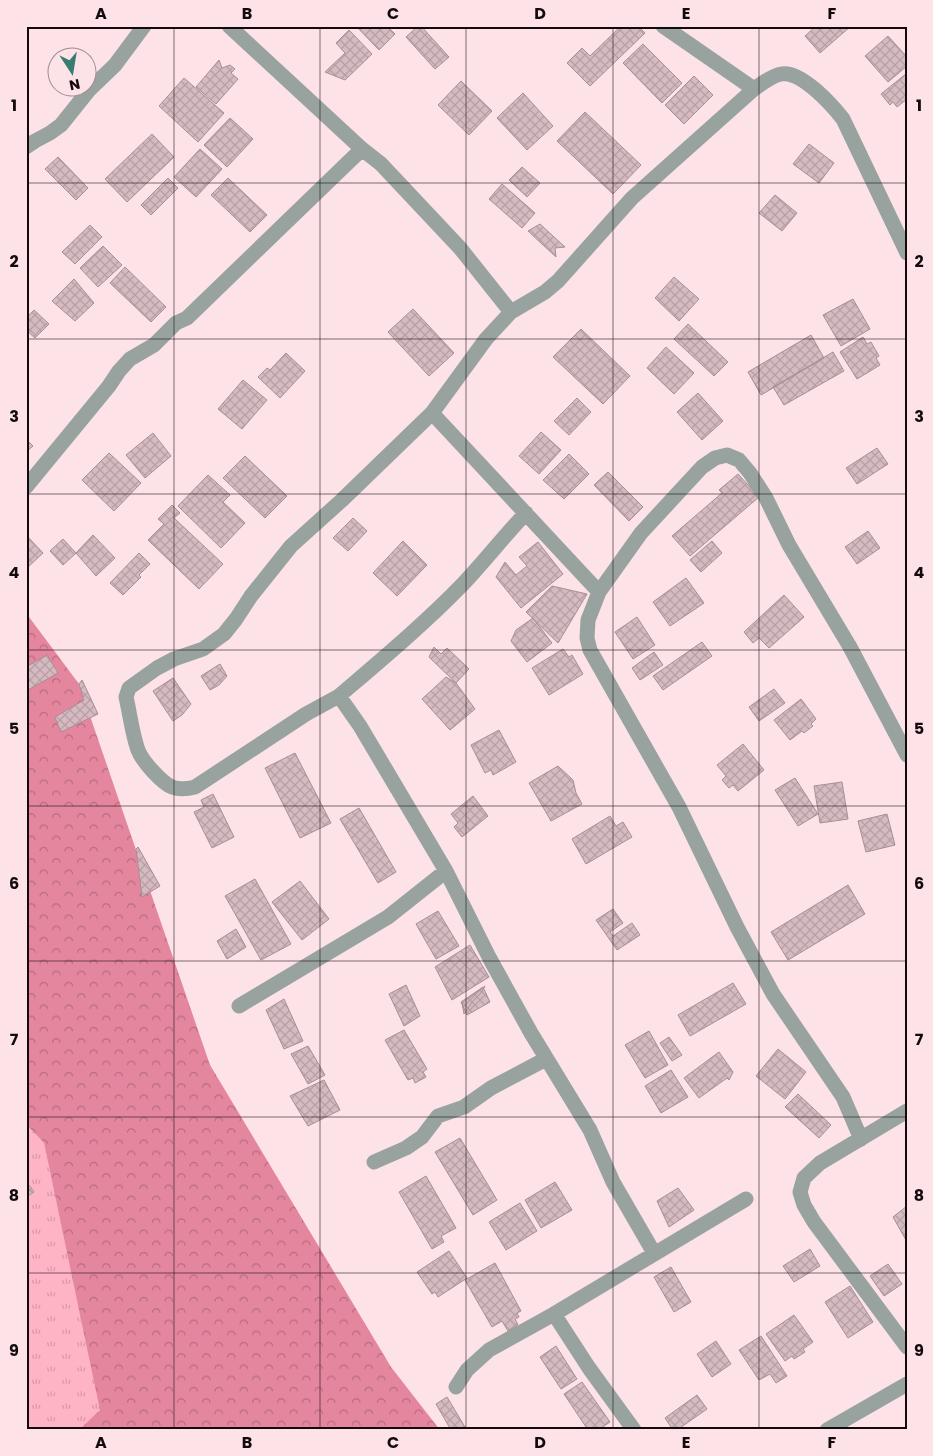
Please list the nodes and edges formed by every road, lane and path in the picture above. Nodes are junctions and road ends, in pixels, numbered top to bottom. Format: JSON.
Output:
{"nodes":[{"id":1,"x":144,"y":26,"type":"edge"},
{"id":2,"x":229,"y":26,"type":"edge"},
{"id":3,"x":663,"y":26,"type":"edge"},
{"id":4,"x":754,"y":90,"type":"junction"},
{"id":5,"x":26,"y":147,"type":"edge"},
{"id":6,"x":362,"y":149,"type":"junction"},
{"id":7,"x":907,"y":254,"type":"edge"},
{"id":8,"x":511,"y":312,"type":"junction"},
{"id":9,"x":432,"y":414,"type":"junction"},
{"id":10,"x":26,"y":487,"type":"edge"},
{"id":11,"x":526,"y":513,"type":"junction"},
{"id":12,"x":599,"y":592,"type":"junction"},
{"id":13,"x":339,"y":696,"type":"junction"},
{"id":14,"x":907,"y":755,"type":"edge"},
{"id":15,"x":446,"y":871,"type":"junction"},
{"id":16,"x":239,"y":1006,"type":"dead end"},
{"id":17,"x":546,"y":1059,"type":"junction"},
{"id":18,"x":907,"y":1111,"type":"edge"},
{"id":19,"x":861,"y":1139,"type":"junction"},
{"id":20,"x":374,"y":1162,"type":"dead end"},
{"id":21,"x":746,"y":1199,"type":"dead end"},
{"id":22,"x":654,"y":1253,"type":"junction"},
{"id":23,"x":554,"y":1314,"type":"junction"},
{"id":24,"x":907,"y":1347,"type":"edge"},
{"id":25,"x":907,"y":1384,"type":"edge"},
{"id":26,"x":456,"y":1387,"type":"dead end"},
{"id":27,"x":634,"y":1430,"type":"edge"},
{"id":28,"x":827,"y":1430,"type":"edge"}],
"edges":[{"from":1,"to":5,"type":"street"},
{"from":2,"to":6,"type":"street"},
{"from":3,"to":4,"type":"street"},
{"from":4,"to":7,"type":"street"},
{"from":4,"to":8,"type":"street"},
{"from":6,"to":8,"type":"street"},
{"from":6,"to":10,"type":"street"},
{"from":8,"to":9,"type":"street"},
{"from":9,"to":11,"type":"street"},
{"from":9,"to":13,"type":"street"},
{"from":11,"to":12,"type":"street"},
{"from":11,"to":13,"type":"street"},
{"from":12,"to":14,"type":"street"},
{"from":12,"to":19,"type":"street"},
{"from":13,"to":15,"type":"street"},
{"from":15,"to":16,"type":"street"},
{"from":15,"to":17,"type":"street"},
{"from":17,"to":20,"type":"street"},
{"from":17,"to":22,"type":"street"},
{"from":18,"to":19,"type":"street"},
{"from":19,"to":24,"type":"street"},
{"from":21,"to":22,"type":"street"},
{"from":22,"to":23,"type":"street"},
{"from":23,"to":26,"type":"street"},
{"from":23,"to":27,"type":"street"},
{"from":25,"to":28,"type":"street"}]}
